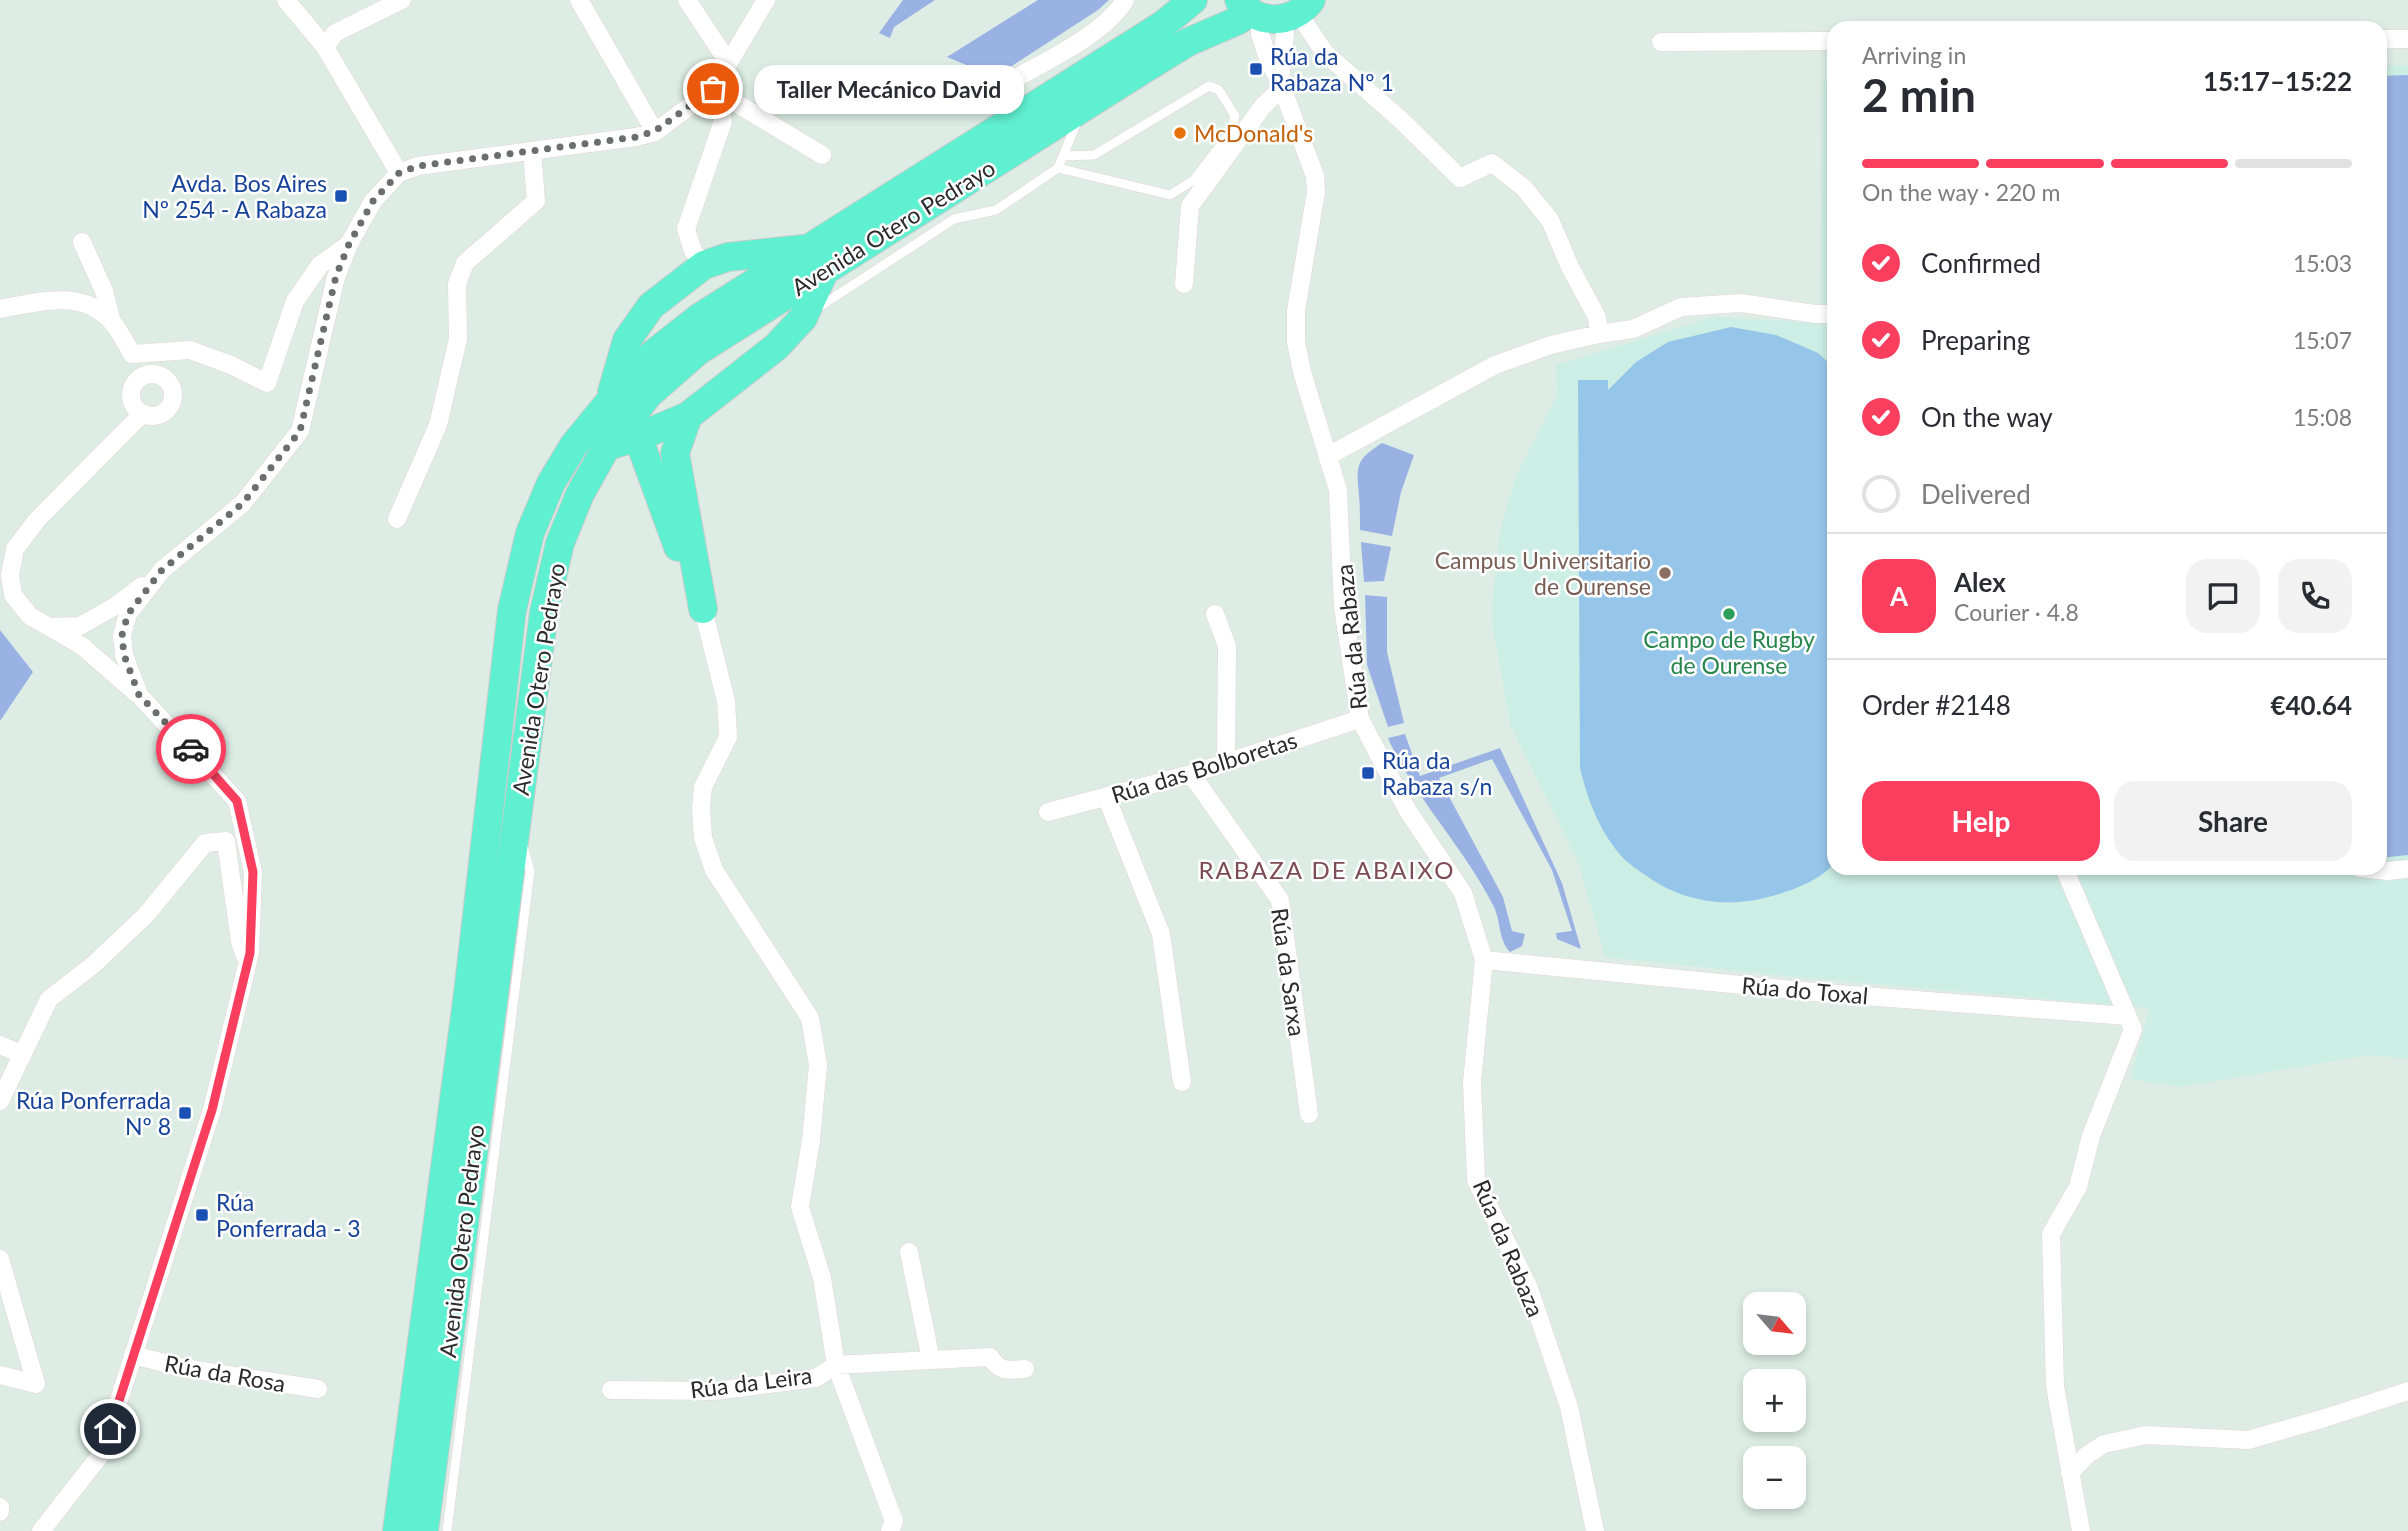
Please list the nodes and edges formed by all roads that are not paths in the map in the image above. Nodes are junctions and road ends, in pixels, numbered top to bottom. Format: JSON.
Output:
{"nodes":[{"id":1,"x":286,"y":0,"type":"edge"},
{"id":2,"x":402,"y":0,"type":"edge"},
{"id":3,"x":579,"y":0,"type":"edge"},
{"id":4,"x":687,"y":0,"type":"edge"},
{"id":5,"x":766,"y":0,"type":"edge"},
{"id":6,"x":1125,"y":0,"type":"edge"},
{"id":7,"x":1193,"y":0,"type":"edge"},
{"id":8,"x":1274,"y":10,"type":"edge"},
{"id":9,"x":2387,"y":39,"type":"edge"},
{"id":10,"x":2408,"y":39,"type":"edge"},
{"id":11,"x":1827,"y":41,"type":"edge"},
{"id":12,"x":1661,"y":42,"type":"dead end"},
{"id":13,"x":325,"y":47,"type":"junction"},
{"id":14,"x":728,"y":62,"type":"junction"},
{"id":15,"x":1011,"y":81,"type":"dead end"},
{"id":16,"x":1280,"y":85,"type":"junction"},
{"id":17,"x":713,"y":89,"type":"junction"},
{"id":18,"x":1083,"y":108,"type":"junction"},
{"id":19,"x":655,"y":131,"type":"junction"},
{"id":20,"x":533,"y":151,"type":"junction"},
{"id":21,"x":822,"y":155,"type":"dead end"},
{"id":22,"x":1063,"y":156,"type":"junction"},
{"id":23,"x":1058,"y":168,"type":"junction"},
{"id":24,"x":399,"y":173,"type":"junction"},
{"id":25,"x":82,"y":242,"type":"dead end"},
{"id":26,"x":349,"y":244,"type":"junction"},
{"id":27,"x":817,"y":259,"type":"junction"},
{"id":28,"x":716,"y":261,"type":"junction"},
{"id":29,"x":1184,"y":284,"type":"dead end"},
{"id":30,"x":766,"y":292,"type":"junction"},
{"id":31,"x":2,"y":305,"type":"edge"},
{"id":32,"x":651,"y":306,"type":"junction"},
{"id":33,"x":1827,"y":314,"type":"edge"},
{"id":34,"x":803,"y":318,"type":"junction"},
{"id":35,"x":112,"y":322,"type":"junction"},
{"id":36,"x":1599,"y":334,"type":"junction"},
{"id":37,"x":776,"y":347,"type":"junction"},
{"id":38,"x":132,"y":354,"type":"junction"},
{"id":39,"x":649,"y":357,"type":"junction"},
{"id":40,"x":144,"y":376,"type":"junction"},
{"id":41,"x":667,"y":378,"type":"junction"},
{"id":42,"x":722,"y":388,"type":"junction"},
{"id":43,"x":610,"y":400,"type":"junction"},
{"id":44,"x":143,"y":413,"type":"junction"},
{"id":45,"x":688,"y":416,"type":"junction"},
{"id":46,"x":638,"y":438,"type":"junction"},
{"id":47,"x":607,"y":446,"type":"junction"},
{"id":48,"x":1328,"y":456,"type":"junction"},
{"id":49,"x":397,"y":519,"type":"dead end"},
{"id":50,"x":162,"y":570,"type":"junction"},
{"id":51,"x":703,"y":609,"type":"junction"},
{"id":52,"x":1215,"y":614,"type":"dead end"},
{"id":53,"x":49,"y":627,"type":"junction"},
{"id":54,"x":139,"y":695,"type":"junction"},
{"id":55,"x":1360,"y":719,"type":"junction"},
{"id":56,"x":1226,"y":762,"type":"junction"},
{"id":57,"x":1191,"y":774,"type":"junction"},
{"id":58,"x":1106,"y":796,"type":"junction"},
{"id":59,"x":1048,"y":812,"type":"dead end"},
{"id":60,"x":516,"y":820,"type":"junction"},
{"id":61,"x":2408,"y":869,"type":"edge"},
{"id":62,"x":2387,"y":871,"type":"edge"},
{"id":63,"x":2067,"y":875,"type":"edge"},
{"id":64,"x":1484,"y":960,"type":"junction"},
{"id":65,"x":248,"y":962,"type":"junction"},
{"id":66,"x":2127,"y":1016,"type":"junction"},
{"id":67,"x":0,"y":1045,"type":"edge"},
{"id":68,"x":22,"y":1054,"type":"junction"},
{"id":69,"x":1181,"y":1082,"type":"dead end"},
{"id":70,"x":0,"y":1101,"type":"edge"},
{"id":71,"x":1309,"y":1114,"type":"dead end"},
{"id":72,"x":909,"y":1252,"type":"dead end"},
{"id":73,"x":0,"y":1259,"type":"edge"},
{"id":74,"x":133,"y":1355,"type":"junction"},
{"id":75,"x":930,"y":1360,"type":"junction"},
{"id":76,"x":836,"y":1365,"type":"junction"},
{"id":77,"x":1025,"y":1369,"type":"dead end"},
{"id":78,"x":0,"y":1375,"type":"edge"},
{"id":79,"x":318,"y":1388,"type":"dead end"},
{"id":80,"x":611,"y":1390,"type":"dead end"},
{"id":81,"x":2408,"y":1391,"type":"edge"},
{"id":82,"x":2070,"y":1473,"type":"junction"},
{"id":83,"x":41,"y":1531,"type":"edge"},
{"id":84,"x":397,"y":1531,"type":"edge"},
{"id":85,"x":424,"y":1531,"type":"edge"},
{"id":86,"x":447,"y":1531,"type":"edge"},
{"id":87,"x":890,"y":1531,"type":"edge"},
{"id":88,"x":1595,"y":1531,"type":"edge"},
{"id":89,"x":2081,"y":1531,"type":"edge"}],
"edges":[{"from":1,"to":13,"type":"street"},
{"from":2,"to":13,"type":"street"},
{"from":3,"to":19,"type":"street"},
{"from":4,"to":14,"type":"street"},
{"from":5,"to":14,"type":"street"},
{"from":6,"to":15,"type":"street"},
{"from":7,"to":27,"type":"main road","name":"Avenida Otero Pedrayo"},
{"from":8,"to":16,"type":"street"},
{"from":8,"to":16,"type":"street","name":"Rúa da Rabaza"},
{"from":8,"to":18,"type":"main road","name":"Avenida Otero Pedrayo"},
{"from":8,"to":36,"type":"street"},
{"from":9,"to":10,"type":"street"},
{"from":11,"to":12,"type":"street"},
{"from":13,"to":24,"type":"street"},
{"from":14,"to":17,"type":"street"},
{"from":16,"to":29,"type":"street"},
{"from":16,"to":48,"type":"street","name":"Rúa da Rabaza"},
{"from":17,"to":19,"type":"street"},
{"from":17,"to":21,"type":"street"},
{"from":17,"to":28,"type":"street"},
{"from":18,"to":22,"type":"lane"},
{"from":18,"to":27,"type":"main road","name":"Avenida Otero Pedrayo"},
{"from":19,"to":20,"type":"street"},
{"from":20,"to":24,"type":"street"},
{"from":20,"to":49,"type":"street"},
{"from":22,"to":23,"type":"lane"},
{"from":22,"to":23,"type":"lane"},
{"from":23,"to":34,"type":"lane"},
{"from":24,"to":26,"type":"street"},
{"from":25,"to":35,"type":"street"},
{"from":26,"to":38,"type":"street"},
{"from":26,"to":50,"type":"street"},
{"from":27,"to":28,"type":"main road"},
{"from":27,"to":30,"type":"main road","name":"Avenida Otero Pedrayo"},
{"from":27,"to":34,"type":"main road"},
{"from":28,"to":30,"type":"main road"},
{"from":28,"to":32,"type":"main road"},
{"from":30,"to":37,"type":"main road"},
{"from":30,"to":39,"type":"main road","name":"Avenida Otero Pedrayo"},
{"from":30,"to":41,"type":"main road","name":"Avenida Otero Pedrayo"},
{"from":31,"to":35,"type":"street"},
{"from":32,"to":39,"type":"main road"},
{"from":32,"to":43,"type":"main road"},
{"from":33,"to":36,"type":"street"},
{"from":34,"to":37,"type":"main road"},
{"from":35,"to":38,"type":"street"},
{"from":36,"to":48,"type":"street"},
{"from":37,"to":42,"type":"main road"},
{"from":38,"to":40,"type":"street"},
{"from":39,"to":41,"type":"main road"},
{"from":39,"to":43,"type":"main road","name":"Avenida Otero Pedrayo"},
{"from":40,"to":44,"type":"street"},
{"from":40,"to":44,"type":"street"},
{"from":41,"to":42,"type":"main road"},
{"from":41,"to":47,"type":"main road","name":"Avenida Otero Pedrayo"},
{"from":42,"to":45,"type":"main road"},
{"from":43,"to":84,"type":"main road","name":"Avenida Otero Pedrayo"},
{"from":44,"to":53,"type":"street"},
{"from":45,"to":46,"type":"main road"},
{"from":45,"to":51,"type":"main road"},
{"from":46,"to":47,"type":"main road"},
{"from":46,"to":51,"type":"main road"},
{"from":47,"to":60,"type":"main road","name":"Avenida Otero Pedrayo"},
{"from":48,"to":55,"type":"street","name":"Rúa da Rabaza"},
{"from":50,"to":53,"type":"street"},
{"from":50,"to":54,"type":"street"},
{"from":51,"to":76,"type":"street"},
{"from":52,"to":56,"type":"street"},
{"from":53,"to":54,"type":"street"},
{"from":54,"to":65,"type":"street"},
{"from":55,"to":56,"type":"street","name":"Rúa das Bolboretas"},
{"from":55,"to":64,"type":"street","name":"Rúa da Rabaza"},
{"from":56,"to":57,"type":"street","name":"Rúa das Bolboretas"},
{"from":57,"to":58,"type":"street","name":"Rúa das Bolboretas"},
{"from":57,"to":71,"type":"street","name":"Rúa da Sarxa"},
{"from":58,"to":59,"type":"street","name":"Rúa das Bolboretas"},
{"from":58,"to":69,"type":"street"},
{"from":60,"to":85,"type":"main road","name":"Avenida Otero Pedrayo"},
{"from":60,"to":86,"type":"lane"},
{"from":61,"to":62,"type":"street"},
{"from":63,"to":66,"type":"street"},
{"from":64,"to":66,"type":"street","name":"Rúa do Toxal"},
{"from":64,"to":88,"type":"street","name":"Rúa da Rabaza"},
{"from":65,"to":68,"type":"street"},
{"from":65,"to":74,"type":"street"},
{"from":66,"to":82,"type":"street"},
{"from":67,"to":68,"type":"street"},
{"from":68,"to":70,"type":"street"},
{"from":72,"to":75,"type":"street"},
{"from":73,"to":78,"type":"street"},
{"from":74,"to":79,"type":"street","name":"Rúa da Rosa"},
{"from":74,"to":83,"type":"street"},
{"from":75,"to":76,"type":"street","name":"Rúa da Leira"},
{"from":75,"to":77,"type":"street","name":"Rúa da Leira"},
{"from":76,"to":80,"type":"street","name":"Rúa da Leira"},
{"from":76,"to":87,"type":"street"},
{"from":81,"to":82,"type":"street"},
{"from":82,"to":89,"type":"street"}]}
